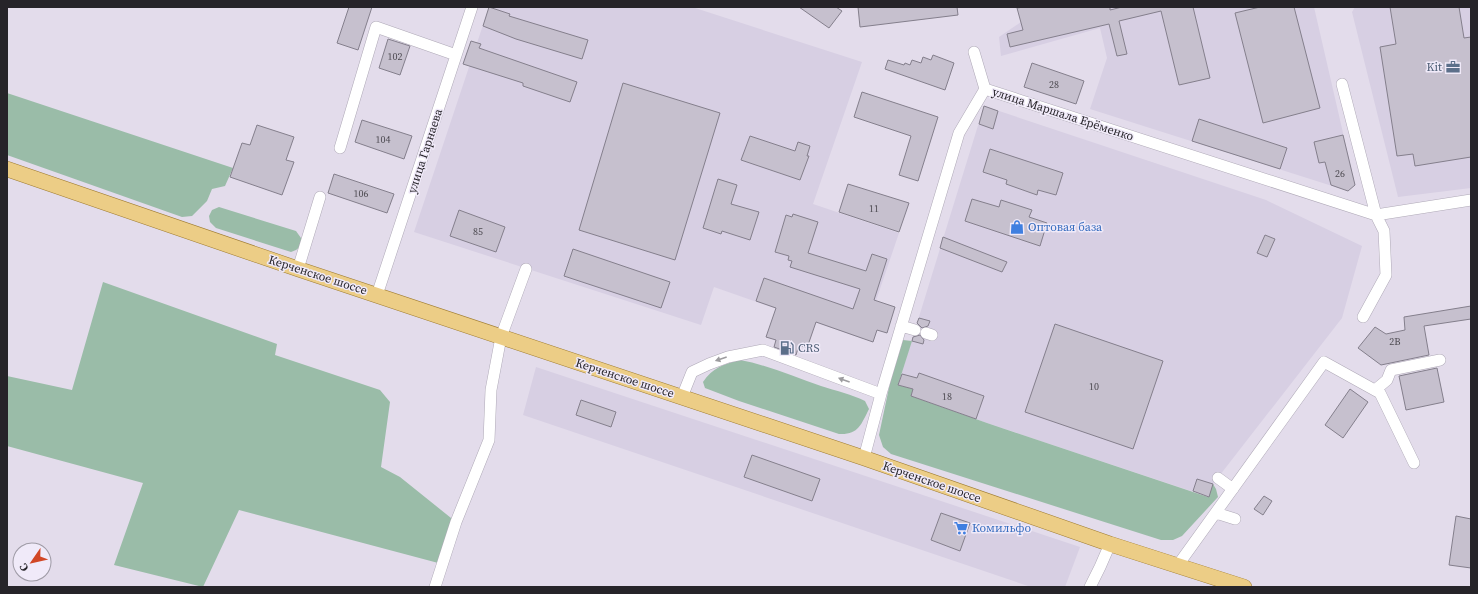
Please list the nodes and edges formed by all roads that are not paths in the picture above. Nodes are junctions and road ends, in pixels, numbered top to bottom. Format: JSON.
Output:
{"nodes":[{"id":1,"x":472,"y":7,"type":"edge"},
{"id":2,"x":974,"y":52,"type":"dead end"},
{"id":3,"x":456,"y":55,"type":"junction"},
{"id":4,"x":1342,"y":84,"type":"dead end"},
{"id":5,"x":985,"y":89,"type":"junction"},
{"id":6,"x":340,"y":148,"type":"dead end"},
{"id":7,"x":7,"y":169,"type":"edge"},
{"id":8,"x":320,"y":197,"type":"dead end"},
{"id":9,"x":1471,"y":200,"type":"edge"},
{"id":10,"x":1376,"y":215,"type":"junction"},
{"id":11,"x":298,"y":269,"type":"junction"},
{"id":12,"x":526,"y":269,"type":"dead end"},
{"id":13,"x":377,"y":295,"type":"junction"},
{"id":14,"x":1363,"y":317,"type":"dead end"},
{"id":15,"x":901,"y":326,"type":"junction"},
{"id":16,"x":915,"y":330,"type":"dead end"},
{"id":17,"x":502,"y":337,"type":"junction"},
{"id":18,"x":1440,"y":360,"type":"dead end"},
{"id":19,"x":1375,"y":390,"type":"junction"},
{"id":20,"x":881,"y":394,"type":"junction"},
{"id":21,"x":682,"y":397,"type":"junction"},
{"id":22,"x":864,"y":458,"type":"junction"},
{"id":23,"x":1414,"y":463,"type":"dead end"},
{"id":24,"x":1218,"y":478,"type":"dead end"},
{"id":25,"x":1233,"y":490,"type":"junction"},
{"id":26,"x":1216,"y":513,"type":"junction"},
{"id":27,"x":1235,"y":519,"type":"dead end"},
{"id":28,"x":1110,"y":544,"type":"junction"},
{"id":29,"x":1178,"y":565,"type":"junction"},
{"id":30,"x":435,"y":587,"type":"edge"},
{"id":31,"x":1090,"y":587,"type":"edge"},
{"id":32,"x":1244,"y":587,"type":"edge"}],
"edges":[{"from":1,"to":3,"type":"street","name":"улица Гарнаева"},
{"from":2,"to":5,"type":"street"},
{"from":3,"to":6,"type":"street"},
{"from":3,"to":13,"type":"street","name":"улица Гарнаева"},
{"from":4,"to":10,"type":"street"},
{"from":5,"to":10,"type":"street","name":"улица Маршала Ерёменко"},
{"from":5,"to":15,"type":"street","name":"улица Маршала Ерёменко"},
{"from":7,"to":11,"type":"main road","name":"Керченское шоссе"},
{"from":8,"to":11,"type":"street"},
{"from":9,"to":10,"type":"street","name":"улица Маршала Ерёменко"},
{"from":10,"to":14,"type":"street"},
{"from":11,"to":13,"type":"main road","name":"Керченское шоссе"},
{"from":12,"to":17,"type":"street"},
{"from":13,"to":17,"type":"main road","name":"Керченское шоссе"},
{"from":15,"to":16,"type":"street"},
{"from":15,"to":20,"type":"street","name":"улица Маршала Ерёменко"},
{"from":17,"to":21,"type":"main road","name":"Керченское шоссе"},
{"from":17,"to":30,"type":"street"},
{"from":18,"to":19,"type":"street"},
{"from":19,"to":23,"type":"street"},
{"from":19,"to":25,"type":"street"},
{"from":20,"to":21,"type":"street","one_way":true},
{"from":20,"to":22,"type":"street","name":"улица Маршала Ерёменко"},
{"from":21,"to":22,"type":"main road","name":"Керченское шоссе"},
{"from":22,"to":28,"type":"main road","name":"Керченское шоссе"},
{"from":24,"to":25,"type":"street"},
{"from":25,"to":26,"type":"street"},
{"from":26,"to":27,"type":"street"},
{"from":26,"to":29,"type":"street"},
{"from":28,"to":29,"type":"main road","name":"Керченское шоссе"},
{"from":28,"to":31,"type":"street"},
{"from":29,"to":32,"type":"main road","name":"Керченское шоссе"}]}
